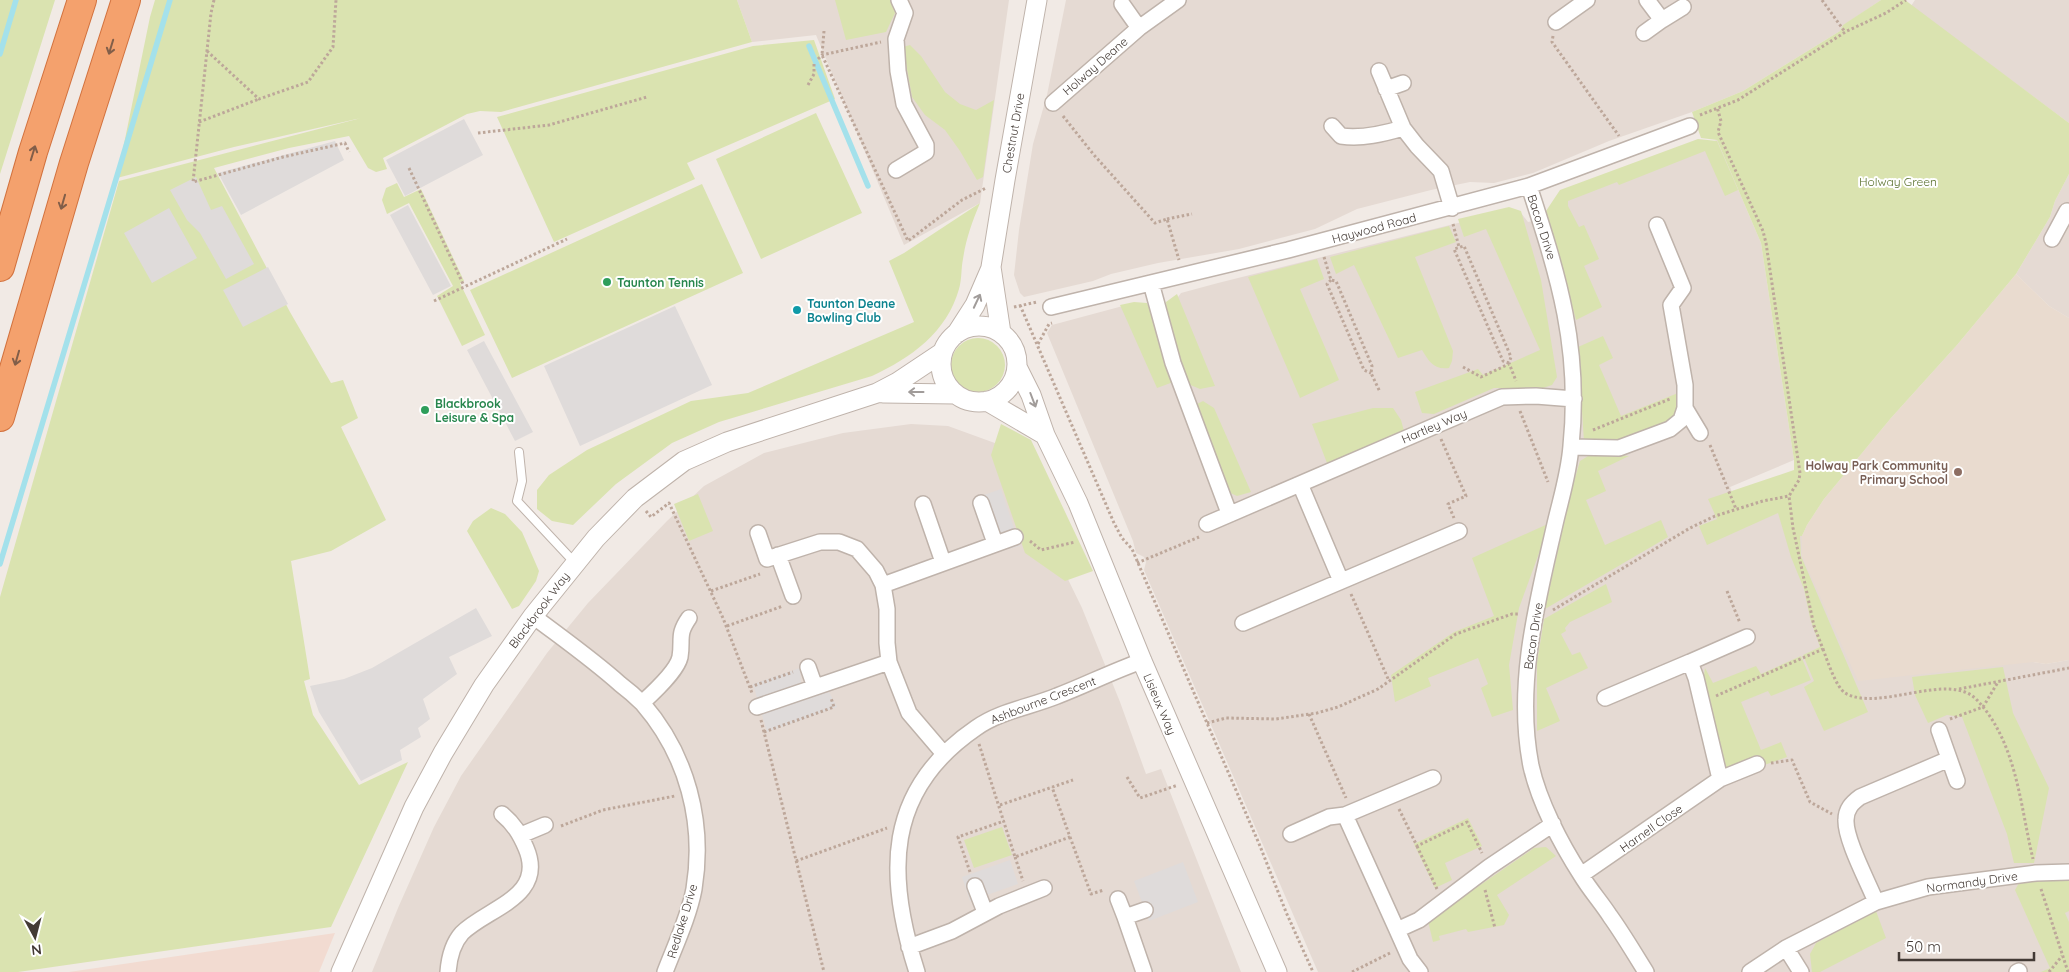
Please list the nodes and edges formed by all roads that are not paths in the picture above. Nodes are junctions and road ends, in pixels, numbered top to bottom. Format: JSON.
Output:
{"nodes":[{"id":1,"x":82,"y":0,"type":"edge"},
{"id":2,"x":126,"y":0,"type":"edge"},
{"id":3,"x":899,"y":0,"type":"edge"},
{"id":4,"x":1037,"y":0,"type":"edge"},
{"id":5,"x":1178,"y":0,"type":"edge"},
{"id":6,"x":1587,"y":0,"type":"edge"},
{"id":7,"x":1647,"y":0,"type":"edge"},
{"id":8,"x":1122,"y":4,"type":"dead end"},
{"id":9,"x":1683,"y":7,"type":"dead end"},
{"id":10,"x":1662,"y":20,"type":"junction"},
{"id":11,"x":1556,"y":22,"type":"road end"},
{"id":12,"x":1139,"y":28,"type":"junction"},
{"id":13,"x":1644,"y":33,"type":"dead end"},
{"id":14,"x":1379,"y":71,"type":"dead end"},
{"id":15,"x":1403,"y":83,"type":"dead end"},
{"id":16,"x":1386,"y":89,"type":"junction"},
{"id":17,"x":1053,"y":103,"type":"road end"},
{"id":18,"x":1332,"y":126,"type":"dead end"},
{"id":19,"x":1690,"y":126,"type":"road end"},
{"id":20,"x":1403,"y":128,"type":"junction"},
{"id":21,"x":896,"y":170,"type":"dead end"},
{"id":22,"x":1529,"y":186,"type":"junction"},
{"id":23,"x":1450,"y":208,"type":"junction"},
{"id":24,"x":2067,"y":211,"type":"dead end"},
{"id":25,"x":1657,"y":225,"type":"dead end"},
{"id":26,"x":2064,"y":227,"type":"edge"},
{"id":27,"x":2052,"y":239,"type":"dead end"},
{"id":28,"x":0,"y":267,"type":"edge"},
{"id":29,"x":991,"y":267,"type":"junction"},
{"id":30,"x":1151,"y":283,"type":"junction"},
{"id":31,"x":1052,"y":307,"type":"road end"},
{"id":32,"x":957,"y":333,"type":"junction"},
{"id":33,"x":1001,"y":333,"type":"junction"},
{"id":34,"x":942,"y":352,"type":"junction"},
{"id":35,"x":1017,"y":367,"type":"junction"},
{"id":36,"x":877,"y":393,"type":"junction"},
{"id":37,"x":955,"y":394,"type":"junction"},
{"id":38,"x":1574,"y":399,"type":"junction"},
{"id":39,"x":1685,"y":400,"type":"junction"},
{"id":40,"x":987,"y":401,"type":"junction"},
{"id":41,"x":0,"y":417,"type":"edge"},
{"id":42,"x":1700,"y":433,"type":"road end"},
{"id":43,"x":1045,"y":435,"type":"junction"},
{"id":44,"x":1572,"y":443,"type":"junction"},
{"id":45,"x":519,"y":452,"type":"dead end"},
{"id":46,"x":1300,"y":484,"type":"junction"},
{"id":47,"x":981,"y":503,"type":"dead end"},
{"id":48,"x":923,"y":504,"type":"dead end"},
{"id":49,"x":1229,"y":513,"type":"junction"},
{"id":50,"x":1208,"y":524,"type":"road end"},
{"id":51,"x":1459,"y":531,"type":"road end"},
{"id":52,"x":758,"y":534,"type":"dead end"},
{"id":53,"x":1015,"y":537,"type":"road end"},
{"id":54,"x":995,"y":543,"type":"junction"},
{"id":55,"x":780,"y":561,"type":"junction"},
{"id":56,"x":575,"y":562,"type":"junction"},
{"id":57,"x":943,"y":562,"type":"junction"},
{"id":58,"x":1343,"y":580,"type":"junction"},
{"id":59,"x":883,"y":585,"type":"junction"},
{"id":60,"x":793,"y":596,"type":"road end"},
{"id":61,"x":533,"y":616,"type":"junction"},
{"id":62,"x":680,"y":623,"type":"dead end"},
{"id":63,"x":1242,"y":624,"type":"dead end"},
{"id":64,"x":1747,"y":637,"type":"road end"},
{"id":65,"x":1142,"y":661,"type":"junction"},
{"id":66,"x":889,"y":662,"type":"junction"},
{"id":67,"x":1690,"y":662,"type":"junction"},
{"id":68,"x":808,"y":667,"type":"road end"},
{"id":69,"x":820,"y":686,"type":"junction"},
{"id":70,"x":1605,"y":698,"type":"dead end"},
{"id":71,"x":642,"y":703,"type":"junction"},
{"id":72,"x":757,"y":707,"type":"dead end"},
{"id":73,"x":1939,"y":730,"type":"road end"},
{"id":74,"x":944,"y":754,"type":"junction"},
{"id":75,"x":1949,"y":759,"type":"junction"},
{"id":76,"x":1757,"y":764,"type":"road end"},
{"id":77,"x":1433,"y":778,"type":"dead end"},
{"id":78,"x":1720,"y":779,"type":"junction"},
{"id":79,"x":1957,"y":781,"type":"dead end"},
{"id":80,"x":1349,"y":813,"type":"junction"},
{"id":81,"x":502,"y":814,"type":"dead end"},
{"id":82,"x":1553,"y":824,"type":"junction"},
{"id":83,"x":545,"y":825,"type":"road end"},
{"id":84,"x":1291,"y":834,"type":"dead end"},
{"id":85,"x":521,"y":835,"type":"junction"},
{"id":86,"x":2069,"y":872,"type":"edge"},
{"id":87,"x":1581,"y":876,"type":"junction"},
{"id":88,"x":975,"y":886,"type":"road end"},
{"id":89,"x":1044,"y":888,"type":"dead end"},
{"id":90,"x":1118,"y":899,"type":"road end"},
{"id":91,"x":1876,"y":902,"type":"junction"},
{"id":92,"x":1145,"y":910,"type":"dead end"},
{"id":93,"x":985,"y":912,"type":"junction"},
{"id":94,"x":1125,"y":917,"type":"junction"},
{"id":95,"x":1397,"y":930,"type":"junction"},
{"id":96,"x":909,"y":947,"type":"junction"},
{"id":97,"x":1786,"y":948,"type":"junction"},
{"id":98,"x":341,"y":972,"type":"edge"},
{"id":99,"x":448,"y":972,"type":"edge"},
{"id":100,"x":665,"y":972,"type":"edge"},
{"id":101,"x":917,"y":972,"type":"edge"},
{"id":102,"x":1144,"y":972,"type":"edge"},
{"id":103,"x":1277,"y":972,"type":"edge"},
{"id":104,"x":1420,"y":972,"type":"edge"},
{"id":105,"x":1646,"y":972,"type":"edge"},
{"id":106,"x":1750,"y":972,"type":"edge"},
{"id":107,"x":1801,"y":972,"type":"edge"}],
"edges":[{"from":28,"to":1,"type":"highway","one_way":true},
{"from":2,"to":41,"type":"highway","one_way":true},
{"from":3,"to":21,"type":"street"},
{"from":4,"to":29,"type":"street","name":"Chestnut Drive"},
{"from":5,"to":12,"type":"street"},
{"from":6,"to":11,"type":"street"},
{"from":7,"to":10,"type":"street"},
{"from":8,"to":12,"type":"street","name":"Holway Deane"},
{"from":9,"to":10,"type":"street"},
{"from":10,"to":13,"type":"street"},
{"from":12,"to":17,"type":"street","name":"Holway Deane"},
{"from":14,"to":16,"type":"street"},
{"from":15,"to":16,"type":"street"},
{"from":16,"to":20,"type":"street"},
{"from":18,"to":20,"type":"street"},
{"from":19,"to":22,"type":"street","name":"Haywood Road"},
{"from":20,"to":23,"type":"street"},
{"from":22,"to":23,"type":"street","name":"Haywood Road"},
{"from":22,"to":38,"type":"street","name":"Bacon Drive"},
{"from":23,"to":30,"type":"street","name":"Haywood Road"},
{"from":24,"to":26,"type":"street"},
{"from":25,"to":39,"type":"street"},
{"from":26,"to":27,"type":"street"},
{"from":32,"to":29,"type":"street","name":"Chestnut Drive","one_way":true},
{"from":29,"to":33,"type":"street","name":"Chestnut Drive"},
{"from":30,"to":31,"type":"street","name":"Haywood Road"},
{"from":30,"to":49,"type":"street"},
{"from":32,"to":33,"type":"street"},
{"from":32,"to":34,"type":"street"},
{"from":33,"to":35,"type":"street"},
{"from":34,"to":36,"type":"street","name":"Blackbrook Way"},
{"from":34,"to":37,"type":"street"},
{"from":35,"to":40,"type":"street"},
{"from":35,"to":43,"type":"street","name":"Lisieux Way","one_way":true},
{"from":37,"to":36,"type":"street","name":"Blackbrook Way","one_way":true},
{"from":36,"to":56,"type":"street","name":"Blackbrook Way"},
{"from":37,"to":40,"type":"street"},
{"from":38,"to":44,"type":"street","name":"Bacon Drive"},
{"from":38,"to":46,"type":"street","name":"Hartley Way"},
{"from":39,"to":42,"type":"street"},
{"from":39,"to":44,"type":"street"},
{"from":40,"to":43,"type":"street"},
{"from":43,"to":65,"type":"street","name":"Lisieux Way"},
{"from":44,"to":82,"type":"street","name":"Bacon Drive"},
{"from":45,"to":56,"type":"lane"},
{"from":46,"to":49,"type":"street","name":"Hartley Way"},
{"from":46,"to":58,"type":"street"},
{"from":47,"to":54,"type":"street"},
{"from":48,"to":57,"type":"street"},
{"from":49,"to":50,"type":"street","name":"Hartley Way"},
{"from":51,"to":58,"type":"street"},
{"from":52,"to":55,"type":"street"},
{"from":53,"to":54,"type":"street"},
{"from":54,"to":57,"type":"street"},
{"from":55,"to":59,"type":"street"},
{"from":55,"to":60,"type":"street"},
{"from":56,"to":61,"type":"street","name":"Blackbrook Way"},
{"from":57,"to":59,"type":"street"},
{"from":58,"to":63,"type":"street"},
{"from":59,"to":66,"type":"street"},
{"from":61,"to":71,"type":"street","name":"Redlake Drive"},
{"from":61,"to":98,"type":"street","name":"Blackbrook Way"},
{"from":62,"to":71,"type":"street"},
{"from":64,"to":67,"type":"street"},
{"from":65,"to":74,"type":"street","name":"Ashbourne Crescent"},
{"from":65,"to":103,"type":"street","name":"Lisieux Way"},
{"from":66,"to":69,"type":"street"},
{"from":66,"to":74,"type":"street"},
{"from":67,"to":70,"type":"street"},
{"from":67,"to":78,"type":"street"},
{"from":68,"to":69,"type":"street"},
{"from":69,"to":72,"type":"street"},
{"from":71,"to":100,"type":"street","name":"Redlake Drive"},
{"from":73,"to":75,"type":"street"},
{"from":74,"to":96,"type":"street","name":"Ashbourne Crescent"},
{"from":75,"to":79,"type":"street"},
{"from":75,"to":91,"type":"street"},
{"from":76,"to":78,"type":"street","name":"Harnell Close"},
{"from":77,"to":80,"type":"street"},
{"from":78,"to":87,"type":"street","name":"Harnell Close"},
{"from":80,"to":84,"type":"street"},
{"from":80,"to":95,"type":"street"},
{"from":81,"to":85,"type":"street"},
{"from":82,"to":87,"type":"street","name":"Bacon Drive"},
{"from":82,"to":95,"type":"street"},
{"from":83,"to":85,"type":"street"},
{"from":85,"to":99,"type":"street"},
{"from":86,"to":91,"type":"street","name":"Normandy Drive"},
{"from":87,"to":105,"type":"street","name":"Bacon Drive"},
{"from":88,"to":93,"type":"street"},
{"from":89,"to":93,"type":"street"},
{"from":90,"to":94,"type":"street"},
{"from":91,"to":97,"type":"street","name":"Normandy Drive"},
{"from":92,"to":94,"type":"street"},
{"from":93,"to":96,"type":"street"},
{"from":94,"to":102,"type":"street"},
{"from":95,"to":104,"type":"street"},
{"from":96,"to":101,"type":"street","name":"Ashbourne Crescent"},
{"from":97,"to":106,"type":"street","name":"Normandy Drive"},
{"from":97,"to":107,"type":"street"}]}
